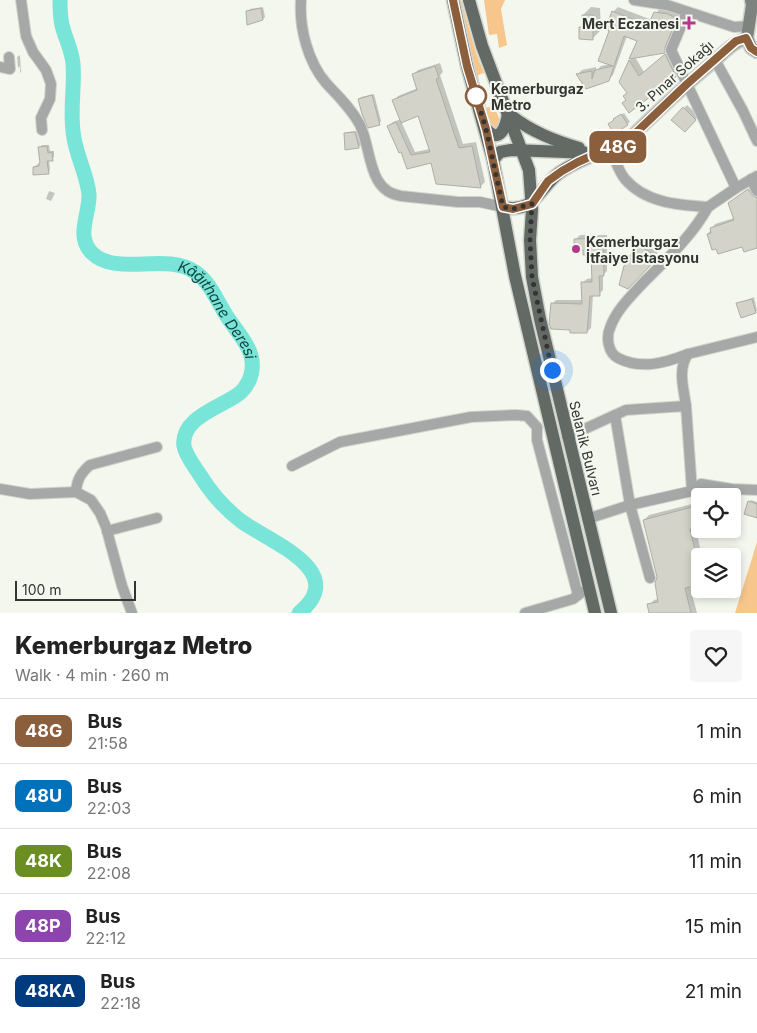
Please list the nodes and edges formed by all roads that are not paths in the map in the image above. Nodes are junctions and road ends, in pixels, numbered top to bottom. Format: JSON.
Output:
{"nodes":[{"id":1,"x":21,"y":0,"type":"edge"},
{"id":2,"x":301,"y":0,"type":"edge"},
{"id":3,"x":454,"y":0,"type":"edge"},
{"id":4,"x":469,"y":0,"type":"edge"},
{"id":5,"x":634,"y":0,"type":"edge"},
{"id":6,"x":667,"y":2,"type":"edge"},
{"id":7,"x":753,"y":3,"type":"edge"},
{"id":8,"x":687,"y":12,"type":"junction"},
{"id":9,"x":751,"y":28,"type":"edge"},
{"id":10,"x":757,"y":52,"type":"edge"},
{"id":11,"x":9,"y":57,"type":"dead end"},
{"id":12,"x":715,"y":60,"type":"junction"},
{"id":13,"x":0,"y":68,"type":"edge"},
{"id":14,"x":687,"y":84,"type":"junction"},
{"id":15,"x":508,"y":114,"type":"junction"},
{"id":16,"x":486,"y":129,"type":"junction"},
{"id":17,"x":42,"y":130,"type":"dead end"},
{"id":18,"x":757,"y":141,"type":"edge"},
{"id":19,"x":523,"y":150,"type":"junction"},
{"id":20,"x":611,"y":151,"type":"junction"},
{"id":21,"x":598,"y":153,"type":"junction"},
{"id":22,"x":493,"y":160,"type":"junction"},
{"id":23,"x":754,"y":177,"type":"edge"},
{"id":24,"x":736,"y":188,"type":"junction"},
{"id":25,"x":757,"y":191,"type":"edge"},
{"id":26,"x":532,"y":204,"type":"junction"},
{"id":27,"x":503,"y":207,"type":"junction"},
{"id":28,"x":708,"y":207,"type":"junction"},
{"id":29,"x":757,"y":337,"type":"edge"},
{"id":30,"x":688,"y":354,"type":"junction"},
{"id":31,"x":686,"y":406,"type":"junction"},
{"id":32,"x":615,"y":415,"type":"junction"},
{"id":33,"x":567,"y":437,"type":"junction"},
{"id":34,"x":158,"y":447,"type":"dead end"},
{"id":35,"x":292,"y":466,"type":"dead end"},
{"id":36,"x":692,"y":488,"type":"edge"},
{"id":37,"x":696,"y":488,"type":"edge"},
{"id":38,"x":726,"y":488,"type":"edge"},
{"id":39,"x":0,"y":489,"type":"edge"},
{"id":40,"x":741,"y":489,"type":"edge"},
{"id":41,"x":757,"y":490,"type":"edge"},
{"id":42,"x":691,"y":491,"type":"edge"},
{"id":43,"x":76,"y":492,"type":"junction"},
{"id":44,"x":630,"y":505,"type":"junction"},
{"id":45,"x":157,"y":518,"type":"dead end"},
{"id":46,"x":587,"y":519,"type":"junction"},
{"id":47,"x":107,"y":530,"type":"junction"},
{"id":48,"x":650,"y":578,"type":"dead end"},
{"id":49,"x":589,"y":588,"type":"junction"},
{"id":50,"x":578,"y":595,"type":"junction"},
{"id":51,"x":610,"y":608,"type":"edge"},
{"id":52,"x":594,"y":610,"type":"edge"},
{"id":53,"x":132,"y":613,"type":"edge"},
{"id":54,"x":525,"y":613,"type":"edge"}],
"edges":[{"from":1,"to":17,"type":"street"},
{"from":2,"to":27,"type":"street"},
{"from":3,"to":16,"type":"main road","name":"Selanik Bulvarı"},
{"from":4,"to":15,"type":"main road","name":"Selanik Bulvarı"},
{"from":5,"to":6,"type":"street"},
{"from":6,"to":8,"type":"street"},
{"from":7,"to":9,"type":"main road"},
{"from":8,"to":9,"type":"street"},
{"from":8,"to":14,"type":"street"},
{"from":9,"to":10,"type":"main road"},
{"from":9,"to":12,"type":"street","name":"3. Pınar Sokağı"},
{"from":11,"to":13,"type":"street"},
{"from":12,"to":14,"type":"street","name":"3. Pınar Sokağı"},
{"from":12,"to":18,"type":"street"},
{"from":14,"to":20,"type":"street","name":"3. Pınar Sokağı"},
{"from":14,"to":24,"type":"street"},
{"from":15,"to":16,"type":"main road"},
{"from":15,"to":19,"type":"main road","name":"Selanik Bulvarı"},
{"from":15,"to":21,"type":"main road"},
{"from":16,"to":22,"type":"main road","name":"Selanik Bulvarı"},
{"from":19,"to":21,"type":"main road"},
{"from":19,"to":22,"type":"main road"},
{"from":19,"to":26,"type":"main road","name":"Selanik Bulvarı"},
{"from":20,"to":21,"type":"street","name":"3. Pınar Sokağı"},
{"from":20,"to":28,"type":"street"},
{"from":21,"to":26,"type":"main road"},
{"from":22,"to":27,"type":"main road","name":"Selanik Bulvarı"},
{"from":23,"to":24,"type":"street"},
{"from":23,"to":25,"type":"street"},
{"from":24,"to":28,"type":"street"},
{"from":26,"to":27,"type":"main road"},
{"from":26,"to":33,"type":"main road","name":"Selanik Bulvarı"},
{"from":27,"to":49,"type":"main road","name":"Selanik Bulvarı"},
{"from":28,"to":30,"type":"street"},
{"from":29,"to":30,"type":"street"},
{"from":30,"to":31,"type":"street"},
{"from":31,"to":32,"type":"street"},
{"from":31,"to":36,"type":"street"},
{"from":32,"to":33,"type":"street"},
{"from":32,"to":44,"type":"street"},
{"from":33,"to":46,"type":"main road","name":"Selanik Bulvarı"},
{"from":34,"to":43,"type":"street"},
{"from":35,"to":50,"type":"street"},
{"from":37,"to":38,"type":"street"},
{"from":39,"to":43,"type":"street"},
{"from":40,"to":41,"type":"street"},
{"from":42,"to":44,"type":"street"},
{"from":43,"to":47,"type":"street"},
{"from":44,"to":46,"type":"street"},
{"from":44,"to":48,"type":"street"},
{"from":45,"to":47,"type":"street"},
{"from":46,"to":51,"type":"main road","name":"Selanik Bulvarı"},
{"from":47,"to":53,"type":"street"},
{"from":49,"to":50,"type":"street"},
{"from":49,"to":52,"type":"main road","name":"Selanik Bulvarı"},
{"from":50,"to":54,"type":"street"},
{"from":51,"to":52,"type":"main road"}]}
